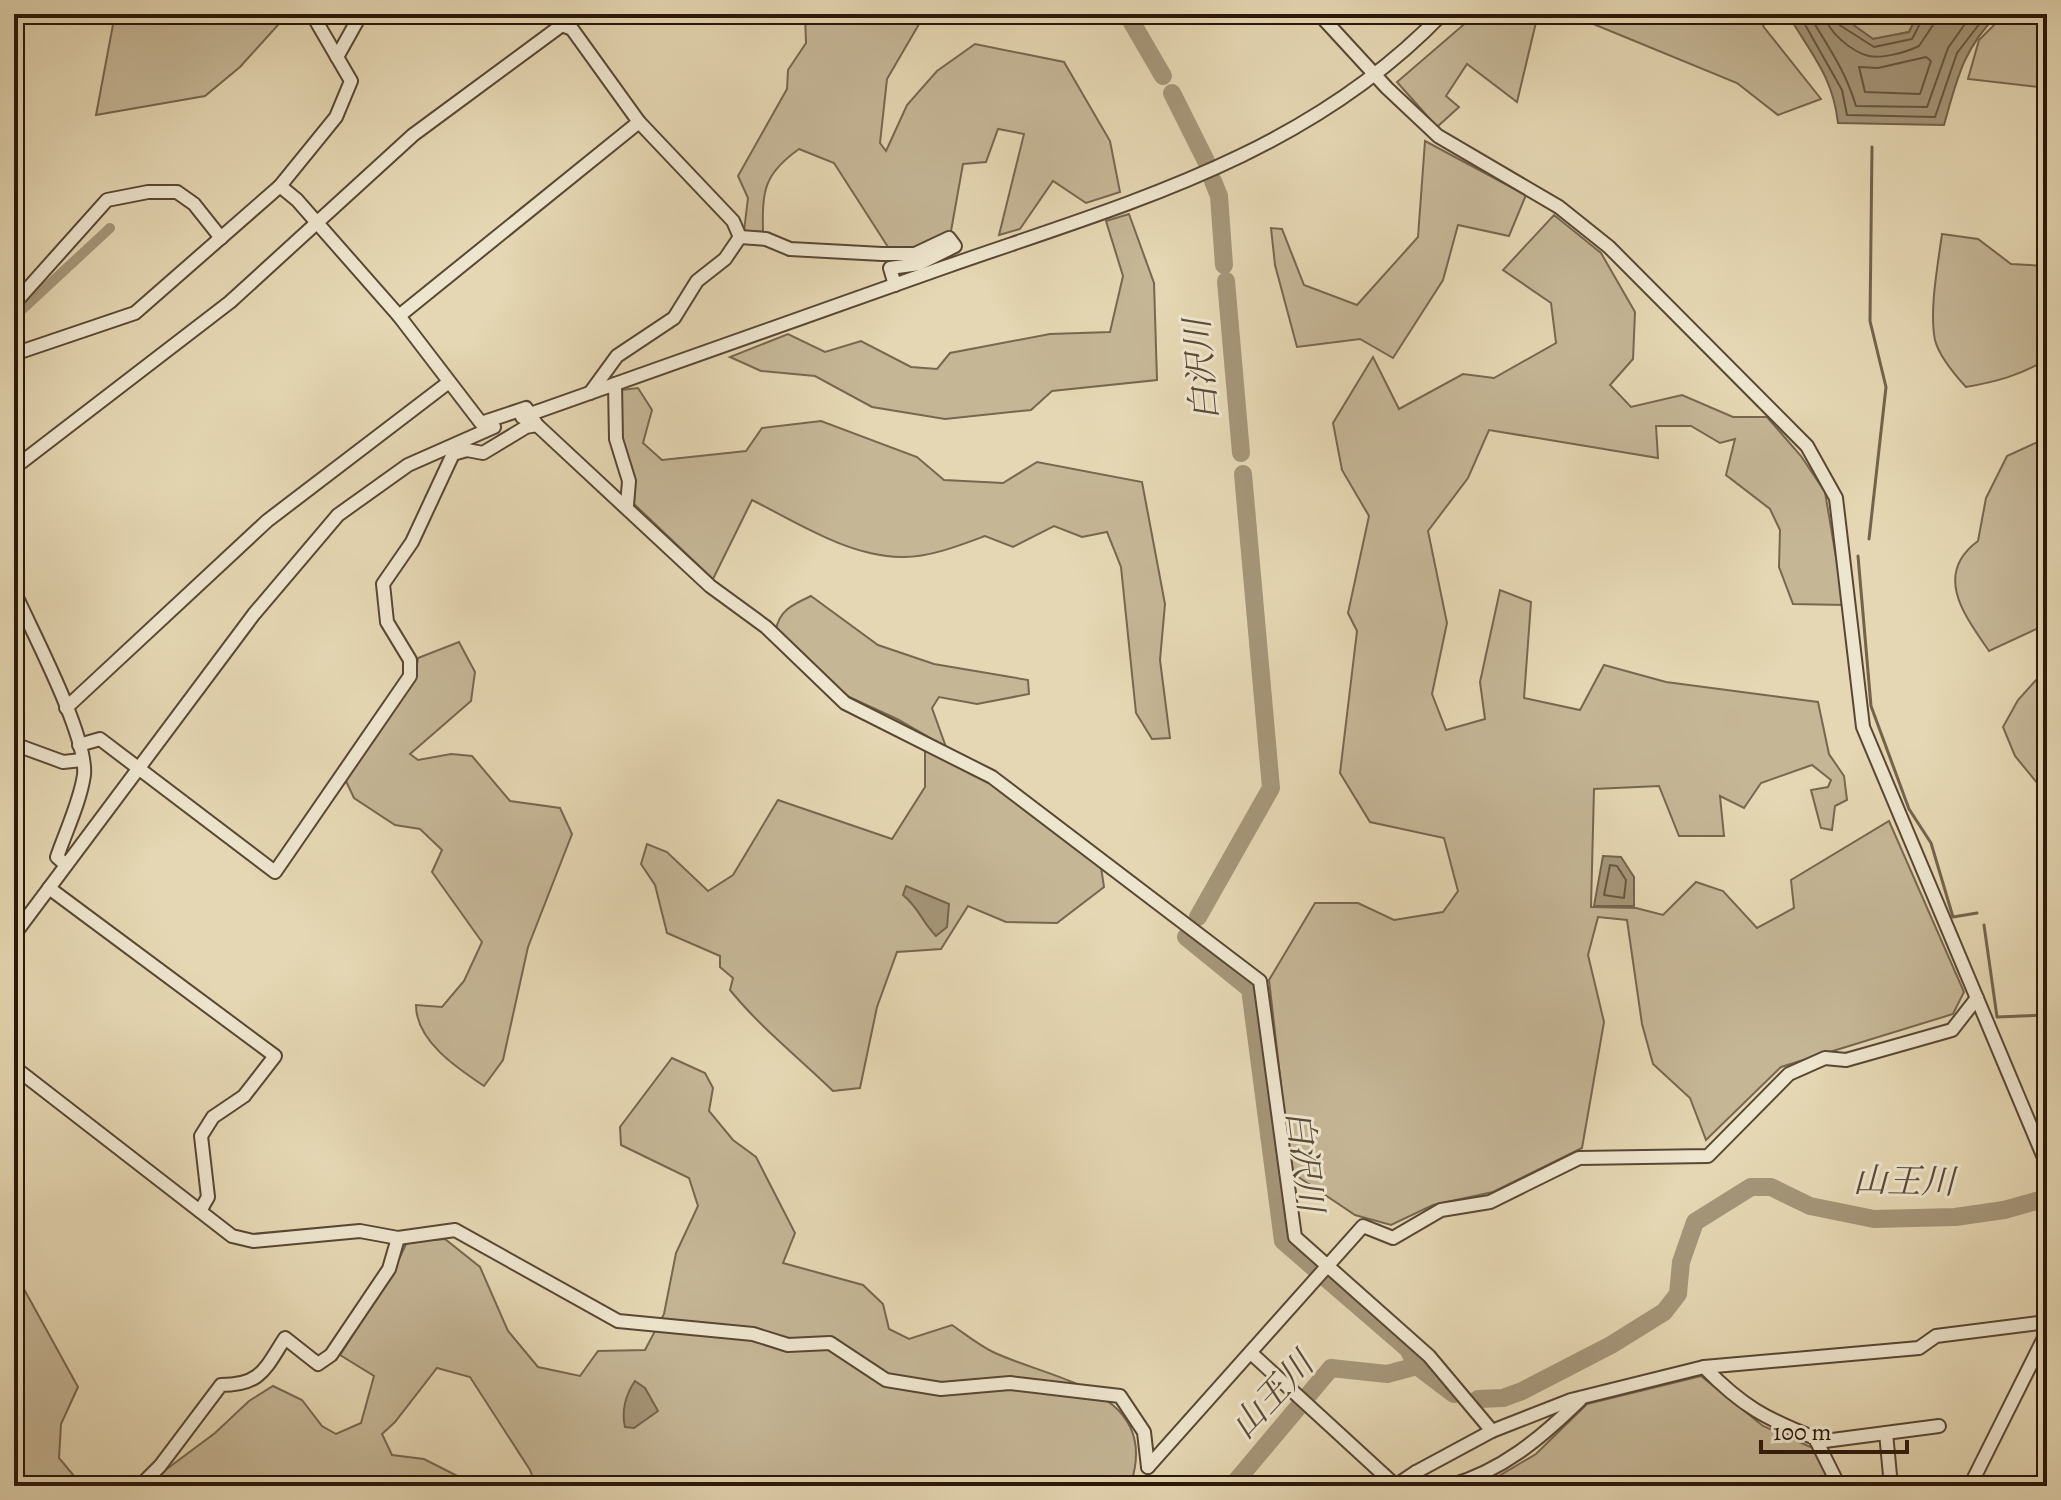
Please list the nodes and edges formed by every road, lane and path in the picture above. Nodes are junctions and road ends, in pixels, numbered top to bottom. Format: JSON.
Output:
{"nodes":[{"id":1,"x":312,"y":14,"type":"edge"},
{"id":2,"x":361,"y":14,"type":"edge"},
{"id":3,"x":1319,"y":14,"type":"edge"},
{"id":4,"x":1442,"y":14,"type":"edge"},
{"id":5,"x":337,"y":57,"type":"junction"},
{"id":6,"x":1375,"y":75,"type":"junction"},
{"id":7,"x":639,"y":122,"type":"junction"},
{"id":8,"x":280,"y":186,"type":"junction"},
{"id":9,"x":316,"y":223,"type":"junction"},
{"id":10,"x":740,"y":237,"type":"junction"},
{"id":11,"x":221,"y":238,"type":"junction"},
{"id":12,"x":895,"y":285,"type":"junction"},
{"id":13,"x":14,"y":304,"type":"edge"},
{"id":14,"x":399,"y":316,"type":"junction"},
{"id":15,"x":14,"y":354,"type":"edge"},
{"id":16,"x":449,"y":382,"type":"junction"},
{"id":17,"x":615,"y":384,"type":"junction"},
{"id":18,"x":590,"y":393,"type":"junction"},
{"id":19,"x":534,"y":420,"type":"junction"},
{"id":20,"x":14,"y":468,"type":"edge"},
{"id":21,"x":627,"y":505,"type":"junction"},
{"id":22,"x":14,"y":591,"type":"edge"},
{"id":23,"x":66,"y":708,"type":"junction"},
{"id":24,"x":14,"y":744,"type":"edge"},
{"id":25,"x":79,"y":745,"type":"junction"},
{"id":26,"x":82,"y":760,"type":"junction"},
{"id":27,"x":138,"y":769,"type":"junction"},
{"id":28,"x":66,"y":865,"type":"junction"},
{"id":29,"x":49,"y":888,"type":"junction"},
{"id":30,"x":14,"y":935,"type":"edge"},
{"id":31,"x":1977,"y":998,"type":"junction"},
{"id":32,"x":15,"y":1069,"type":"edge"},
{"id":33,"x":2047,"y":1165,"type":"edge"},
{"id":34,"x":200,"y":1211,"type":"junction"},
{"id":35,"x":398,"y":1238,"type":"junction"},
{"id":36,"x":1331,"y":1266,"type":"junction"},
{"id":37,"x":2047,"y":1322,"type":"edge"},
{"id":38,"x":2047,"y":1332,"type":"edge"},
{"id":39,"x":2043,"y":1348,"type":"edge"},
{"id":40,"x":1251,"y":1353,"type":"junction"},
{"id":41,"x":1704,"y":1367,"type":"junction"},
{"id":42,"x":1582,"y":1398,"type":"junction"},
{"id":43,"x":1939,"y":1426,"type":"dead end"},
{"id":44,"x":1492,"y":1431,"type":"junction"},
{"id":45,"x":1886,"y":1433,"type":"junction"},
{"id":46,"x":1817,"y":1442,"type":"junction"},
{"id":47,"x":1416,"y":1472,"type":"junction"},
{"id":48,"x":140,"y":1486,"type":"edge"},
{"id":49,"x":1395,"y":1486,"type":"edge"},
{"id":50,"x":1419,"y":1486,"type":"edge"},
{"id":51,"x":1449,"y":1486,"type":"edge"},
{"id":52,"x":1839,"y":1486,"type":"edge"},
{"id":53,"x":1891,"y":1486,"type":"edge"},
{"id":54,"x":1970,"y":1486,"type":"edge"}],
"edges":[{"from":1,"to":5,"type":"street"},
{"from":2,"to":5,"type":"street"},
{"from":3,"to":6,"type":"street"},
{"from":4,"to":6,"type":"street"},
{"from":5,"to":8,"type":"street"},
{"from":6,"to":12,"type":"street"},
{"from":6,"to":31,"type":"street"},
{"from":7,"to":9,"type":"street"},
{"from":7,"to":10,"type":"street"},
{"from":7,"to":14,"type":"street"},
{"from":8,"to":9,"type":"street"},
{"from":8,"to":11,"type":"street"},
{"from":9,"to":14,"type":"street"},
{"from":9,"to":20,"type":"street"},
{"from":10,"to":12,"type":"street"},
{"from":10,"to":18,"type":"street"},
{"from":11,"to":13,"type":"street"},
{"from":11,"to":15,"type":"street"},
{"from":12,"to":17,"type":"street"},
{"from":14,"to":16,"type":"street"},
{"from":16,"to":19,"type":"street"},
{"from":16,"to":23,"type":"street"},
{"from":17,"to":18,"type":"street"},
{"from":17,"to":21,"type":"street"},
{"from":18,"to":19,"type":"street"},
{"from":19,"to":21,"type":"street"},
{"from":19,"to":27,"type":"street"},
{"from":19,"to":27,"type":"street"},
{"from":21,"to":36,"type":"street"},
{"from":22,"to":23,"type":"street"},
{"from":23,"to":25,"type":"street"},
{"from":24,"to":26,"type":"street"},
{"from":25,"to":26,"type":"street"},
{"from":25,"to":27,"type":"street"},
{"from":26,"to":28,"type":"street"},
{"from":27,"to":28,"type":"street"},
{"from":28,"to":29,"type":"street"},
{"from":29,"to":30,"type":"street"},
{"from":29,"to":34,"type":"street"},
{"from":31,"to":33,"type":"street"},
{"from":31,"to":36,"type":"street"},
{"from":32,"to":34,"type":"street"},
{"from":34,"to":35,"type":"street"},
{"from":35,"to":40,"type":"street"},
{"from":35,"to":48,"type":"street"},
{"from":36,"to":40,"type":"street"},
{"from":36,"to":44,"type":"street"},
{"from":37,"to":41,"type":"street"},
{"from":38,"to":39,"type":"street"},
{"from":39,"to":54,"type":"street"},
{"from":40,"to":49,"type":"street"},
{"from":41,"to":42,"type":"street"},
{"from":41,"to":46,"type":"street"},
{"from":42,"to":44,"type":"street"},
{"from":42,"to":51,"type":"street"},
{"from":43,"to":45,"type":"street"},
{"from":44,"to":47,"type":"street"},
{"from":45,"to":46,"type":"street"},
{"from":45,"to":53,"type":"street"},
{"from":46,"to":52,"type":"street"},
{"from":47,"to":49,"type":"street"},
{"from":47,"to":50,"type":"street"}]}
